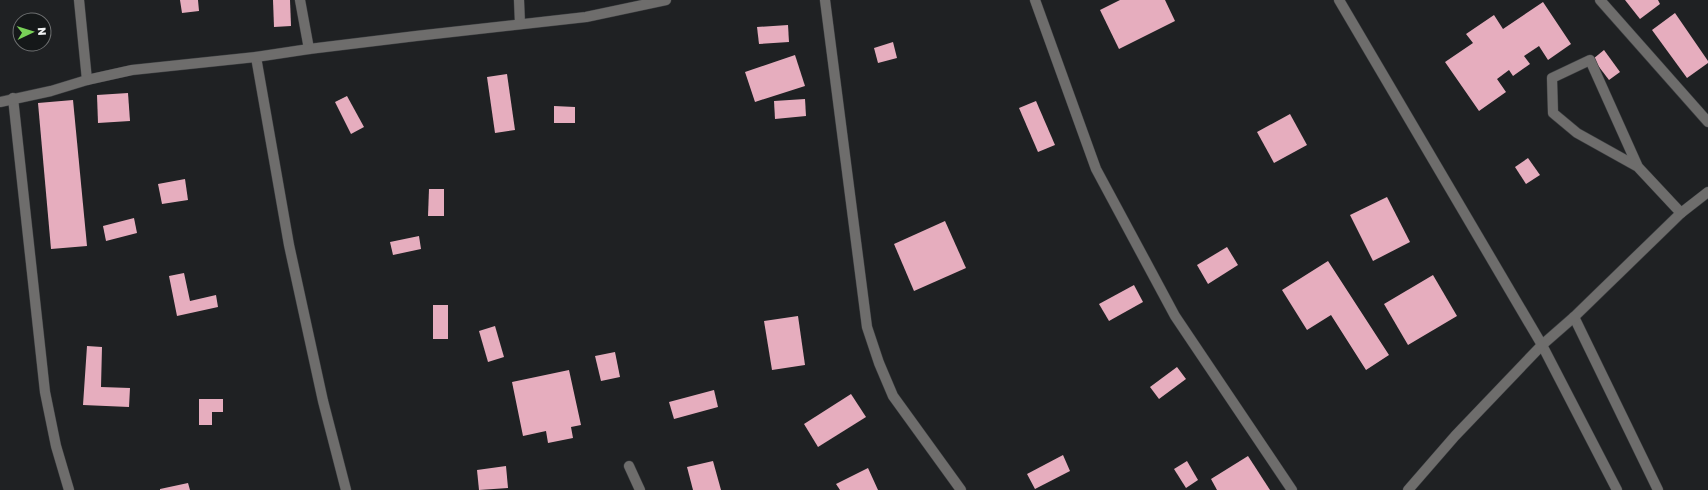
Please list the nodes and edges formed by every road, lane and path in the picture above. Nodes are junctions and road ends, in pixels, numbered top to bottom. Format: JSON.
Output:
{"nodes":[{"id":1,"x":79,"y":0,"type":"edge"},
{"id":2,"x":300,"y":0,"type":"edge"},
{"id":3,"x":519,"y":0,"type":"edge"},
{"id":4,"x":666,"y":0,"type":"edge"},
{"id":5,"x":825,"y":0,"type":"edge"},
{"id":6,"x":1035,"y":0,"type":"edge"},
{"id":7,"x":1340,"y":0,"type":"edge"},
{"id":8,"x":1600,"y":0,"type":"edge"},
{"id":9,"x":520,"y":24,"type":"junction"},
{"id":10,"x":309,"y":49,"type":"junction"},
{"id":11,"x":256,"y":57,"type":"junction"},
{"id":12,"x":87,"y":80,"type":"junction"},
{"id":13,"x":13,"y":98,"type":"junction"},
{"id":14,"x":0,"y":102,"type":"edge"},
{"id":15,"x":1708,"y":122,"type":"edge"},
{"id":16,"x":1638,"y":167,"type":"junction"},
{"id":17,"x":1708,"y":192,"type":"edge"},
{"id":18,"x":1681,"y":213,"type":"junction"},
{"id":19,"x":1574,"y":317,"type":"junction"},
{"id":20,"x":1542,"y":345,"type":"junction"},
{"id":21,"x":629,"y":466,"type":"dead end"},
{"id":22,"x":69,"y":490,"type":"edge"},
{"id":23,"x":346,"y":490,"type":"edge"},
{"id":24,"x":640,"y":490,"type":"edge"},
{"id":25,"x":961,"y":490,"type":"edge"},
{"id":26,"x":1292,"y":490,"type":"edge"},
{"id":27,"x":1408,"y":490,"type":"edge"},
{"id":28,"x":1617,"y":490,"type":"edge"},
{"id":29,"x":1658,"y":490,"type":"edge"}],
"edges":[{"from":1,"to":12,"type":"street"},
{"from":2,"to":10,"type":"street"},
{"from":3,"to":9,"type":"street"},
{"from":4,"to":9,"type":"street"},
{"from":5,"to":25,"type":"street"},
{"from":6,"to":26,"type":"street"},
{"from":7,"to":20,"type":"street"},
{"from":8,"to":15,"type":"street"},
{"from":9,"to":10,"type":"street"},
{"from":10,"to":11,"type":"street"},
{"from":11,"to":12,"type":"street"},
{"from":11,"to":23,"type":"street"},
{"from":12,"to":13,"type":"street"},
{"from":13,"to":14,"type":"street"},
{"from":13,"to":22,"type":"street"},
{"from":16,"to":16,"type":"street"},
{"from":16,"to":18,"type":"street"},
{"from":17,"to":18,"type":"street"},
{"from":18,"to":19,"type":"street"},
{"from":19,"to":20,"type":"street"},
{"from":19,"to":29,"type":"street"},
{"from":20,"to":27,"type":"street"},
{"from":20,"to":28,"type":"street"},
{"from":21,"to":24,"type":"street"}]}
